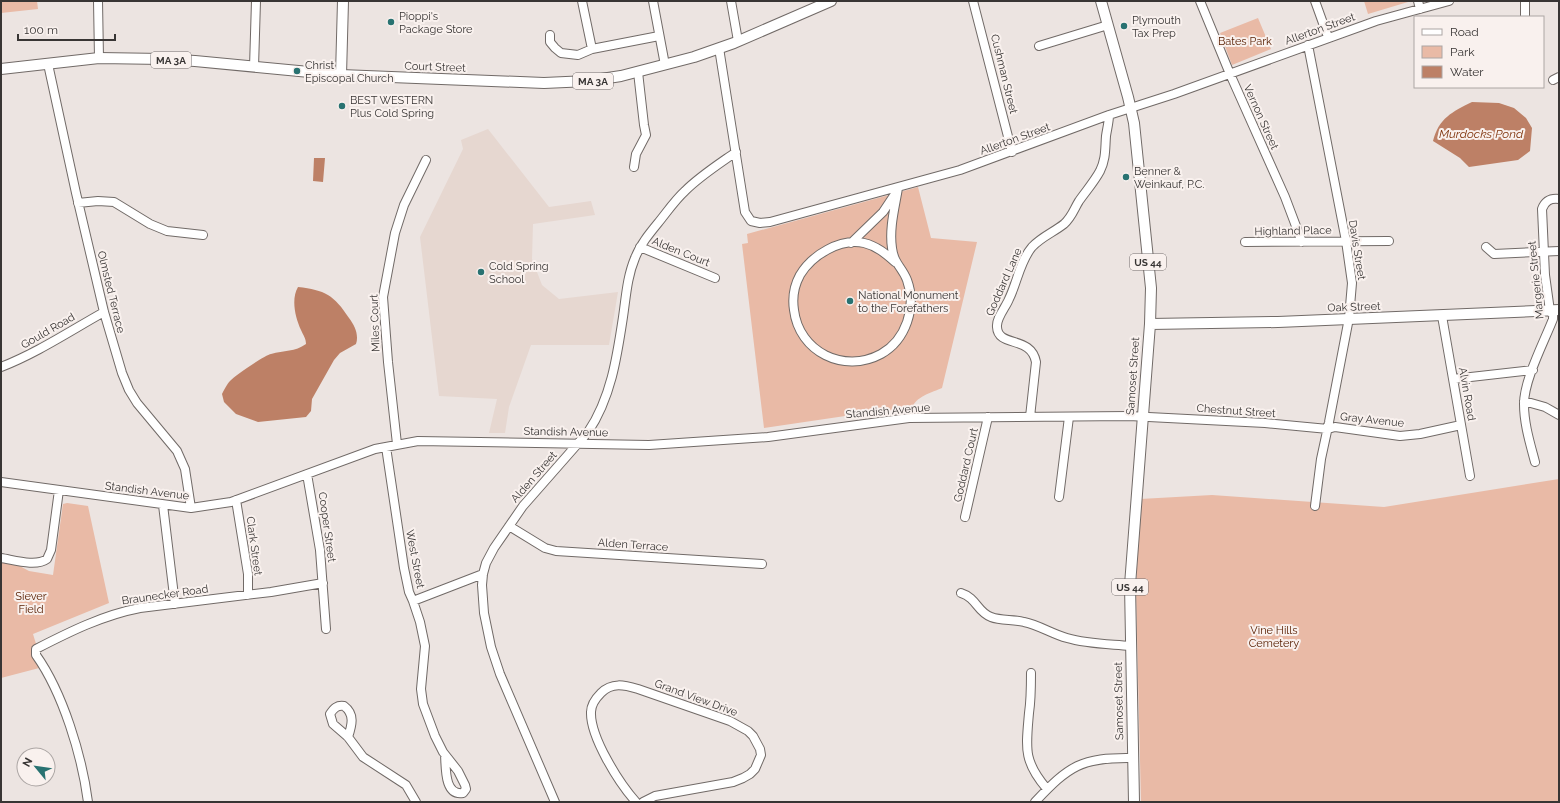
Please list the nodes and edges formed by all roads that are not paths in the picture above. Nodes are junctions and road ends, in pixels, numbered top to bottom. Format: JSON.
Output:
{"nodes":[{"id":1,"x":98,"y":1,"type":"edge"},
{"id":2,"x":256,"y":1,"type":"edge"},
{"id":3,"x":343,"y":1,"type":"edge"},
{"id":4,"x":582,"y":1,"type":"edge"},
{"id":5,"x":653,"y":1,"type":"edge"},
{"id":6,"x":731,"y":1,"type":"edge"},
{"id":7,"x":831,"y":1,"type":"edge"},
{"id":8,"x":973,"y":1,"type":"edge"},
{"id":9,"x":1101,"y":1,"type":"edge"},
{"id":10,"x":1200,"y":1,"type":"edge"},
{"id":11,"x":1315,"y":1,"type":"edge"},
{"id":12,"x":1449,"y":1,"type":"edge"},
{"id":13,"x":1525,"y":1,"type":"edge"},
{"id":14,"x":1419,"y":5,"type":"edge"},
{"id":15,"x":1525,"y":16,"type":"edge"},
{"id":16,"x":1108,"y":25,"type":"junction"},
{"id":17,"x":550,"y":35,"type":"dead end"},
{"id":18,"x":659,"y":36,"type":"junction"},
{"id":19,"x":1328,"y":37,"type":"junction"},
{"id":20,"x":738,"y":41,"type":"junction"},
{"id":21,"x":1308,"y":45,"type":"junction"},
{"id":22,"x":1039,"y":46,"type":"dead end"},
{"id":23,"x":720,"y":48,"type":"junction"},
{"id":24,"x":592,"y":49,"type":"junction"},
{"id":25,"x":99,"y":58,"type":"junction"},
{"id":26,"x":48,"y":64,"type":"junction"},
{"id":27,"x":665,"y":65,"type":"junction"},
{"id":28,"x":254,"y":67,"type":"junction"},
{"id":29,"x":1,"y":70,"type":"edge"},
{"id":30,"x":638,"y":72,"type":"junction"},
{"id":31,"x":1230,"y":74,"type":"junction"},
{"id":32,"x":341,"y":75,"type":"junction"},
{"id":33,"x":1131,"y":108,"type":"junction"},
{"id":34,"x":1109,"y":115,"type":"junction"},
{"id":35,"x":736,"y":152,"type":"junction"},
{"id":36,"x":1012,"y":152,"type":"junction"},
{"id":37,"x":426,"y":160,"type":"dead end"},
{"id":38,"x":634,"y":167,"type":"dead end"},
{"id":39,"x":898,"y":188,"type":"junction"},
{"id":40,"x":1559,"y":199,"type":"edge"},
{"id":41,"x":78,"y":203,"type":"junction"},
{"id":42,"x":203,"y":235,"type":"dead end"},
{"id":43,"x":1346,"y":241,"type":"junction"},
{"id":44,"x":1389,"y":241,"type":"dead end"},
{"id":45,"x":1245,"y":242,"type":"dead end"},
{"id":46,"x":1302,"y":242,"type":"junction"},
{"id":47,"x":851,"y":243,"type":"junction"},
{"id":48,"x":640,"y":247,"type":"junction"},
{"id":49,"x":1486,"y":247,"type":"dead end"},
{"id":50,"x":1543,"y":251,"type":"junction"},
{"id":51,"x":1559,"y":251,"type":"edge"},
{"id":52,"x":895,"y":262,"type":"junction"},
{"id":53,"x":715,"y":278,"type":"dead end"},
{"id":54,"x":1554,"y":311,"type":"edge"},
{"id":55,"x":104,"y":312,"type":"junction"},
{"id":56,"x":1442,"y":316,"type":"junction"},
{"id":57,"x":1349,"y":318,"type":"junction"},
{"id":58,"x":1150,"y":324,"type":"junction"},
{"id":59,"x":1,"y":368,"type":"edge"},
{"id":60,"x":1533,"y":370,"type":"junction"},
{"id":61,"x":1453,"y":379,"type":"junction"},
{"id":62,"x":1524,"y":401,"type":"junction"},
{"id":63,"x":1559,"y":415,"type":"edge"},
{"id":64,"x":1069,"y":416,"type":"junction"},
{"id":65,"x":1142,"y":416,"type":"junction"},
{"id":66,"x":988,"y":417,"type":"junction"},
{"id":67,"x":1030,"y":417,"type":"junction"},
{"id":68,"x":1461,"y":425,"type":"junction"},
{"id":69,"x":1328,"y":429,"type":"junction"},
{"id":70,"x":578,"y":443,"type":"junction"},
{"id":71,"x":397,"y":444,"type":"junction"},
{"id":72,"x":386,"y":447,"type":"junction"},
{"id":73,"x":1535,"y":462,"type":"dead end"},
{"id":74,"x":307,"y":474,"type":"junction"},
{"id":75,"x":1470,"y":476,"type":"dead end"},
{"id":76,"x":1,"y":482,"type":"edge"},
{"id":77,"x":59,"y":490,"type":"junction"},
{"id":78,"x":1059,"y":497,"type":"dead end"},
{"id":79,"x":236,"y":500,"type":"junction"},
{"id":80,"x":163,"y":505,"type":"junction"},
{"id":81,"x":1314,"y":506,"type":"dead end"},
{"id":82,"x":191,"y":508,"type":"junction"},
{"id":83,"x":965,"y":518,"type":"dead end"},
{"id":84,"x":509,"y":526,"type":"junction"},
{"id":85,"x":1,"y":558,"type":"edge"},
{"id":86,"x":762,"y":564,"type":"dead end"},
{"id":87,"x":483,"y":574,"type":"junction"},
{"id":88,"x":323,"y":583,"type":"junction"},
{"id":89,"x":961,"y":593,"type":"dead end"},
{"id":90,"x":248,"y":595,"type":"junction"},
{"id":91,"x":413,"y":601,"type":"junction"},
{"id":92,"x":175,"y":604,"type":"junction"},
{"id":93,"x":326,"y":629,"type":"dead end"},
{"id":94,"x":1130,"y":646,"type":"junction"},
{"id":95,"x":1031,"y":673,"type":"dead end"},
{"id":96,"x":348,"y":737,"type":"dead end"},
{"id":97,"x":445,"y":755,"type":"dead end"},
{"id":98,"x":1133,"y":758,"type":"junction"},
{"id":99,"x":1047,"y":789,"type":"junction"},
{"id":100,"x":88,"y":802,"type":"edge"},
{"id":101,"x":416,"y":802,"type":"edge"},
{"id":102,"x":555,"y":802,"type":"edge"},
{"id":103,"x":636,"y":802,"type":"edge"},
{"id":104,"x":643,"y":802,"type":"edge"},
{"id":105,"x":1035,"y":802,"type":"edge"},
{"id":106,"x":1128,"y":802,"type":"edge"},
{"id":107,"x":1134,"y":802,"type":"edge"}],
"edges":[{"from":1,"to":25,"type":"street"},
{"from":2,"to":28,"type":"street"},
{"from":3,"to":32,"type":"main road"},
{"from":4,"to":24,"type":"street"},
{"from":5,"to":18,"type":"street"},
{"from":6,"to":20,"type":"street"},
{"from":7,"to":20,"type":"main road","name":"Court Street","number":"MA 3A"},
{"from":8,"to":36,"type":"street","name":"Cushman Street"},
{"from":9,"to":16,"type":"main road","name":"Samoset Street","number":"US 44"},
{"from":10,"to":31,"type":"street","name":"Vernon Street"},
{"from":11,"to":19,"type":"street"},
{"from":12,"to":14,"type":"street","name":"Allerton Street"},
{"from":13,"to":15,"type":"street"},
{"from":14,"to":19,"type":"street","name":"Allerton Street"},
{"from":16,"to":22,"type":"street"},
{"from":16,"to":33,"type":"main road","name":"Samoset Street","number":"US 44"},
{"from":17,"to":24,"type":"street"},
{"from":18,"to":24,"type":"street"},
{"from":18,"to":27,"type":"street"},
{"from":19,"to":21,"type":"street","name":"Allerton Street"},
{"from":20,"to":23,"type":"main road","name":"Court Street","number":"MA 3A"},
{"from":21,"to":31,"type":"street","name":"Allerton Street"},
{"from":21,"to":43,"type":"street","name":"Davis Street"},
{"from":23,"to":27,"type":"main road","name":"Court Street","number":"MA 3A"},
{"from":23,"to":35,"type":"street","name":"Allerton Street"},
{"from":25,"to":26,"type":"main road","name":"Court Street","number":"MA 3A"},
{"from":25,"to":28,"type":"main road","name":"Court Street","number":"MA 3A"},
{"from":26,"to":29,"type":"main road","name":"Court Street","number":"MA 3A"},
{"from":26,"to":41,"type":"street","name":"Olmsted Terrace"},
{"from":27,"to":30,"type":"main road","name":"Court Street","number":"MA 3A"},
{"from":28,"to":32,"type":"main road","name":"Court Street","number":"MA 3A"},
{"from":30,"to":32,"type":"main road","name":"Court Street","number":"MA 3A"},
{"from":30,"to":38,"type":"street"},
{"from":31,"to":33,"type":"street","name":"Allerton Street"},
{"from":31,"to":46,"type":"street","name":"Vernon Street"},
{"from":33,"to":34,"type":"street","name":"Allerton Street"},
{"from":33,"to":58,"type":"main road","name":"Samoset Street","number":"US 44"},
{"from":34,"to":36,"type":"street","name":"Allerton Street"},
{"from":34,"to":67,"type":"street","name":"Goddard Lane"},
{"from":35,"to":39,"type":"street","name":"Allerton Street"},
{"from":35,"to":48,"type":"street","name":"Alden Street"},
{"from":36,"to":39,"type":"street","name":"Allerton Street"},
{"from":37,"to":71,"type":"street","name":"Miles Court"},
{"from":39,"to":47,"type":"street"},
{"from":39,"to":52,"type":"street"},
{"from":40,"to":50,"type":"street","name":"Margerie Street"},
{"from":41,"to":42,"type":"street"},
{"from":41,"to":55,"type":"street","name":"Olmsted Terrace"},
{"from":43,"to":44,"type":"street","name":"Highland Place"},
{"from":43,"to":46,"type":"street","name":"Highland Place"},
{"from":43,"to":57,"type":"street","name":"Davis Street"},
{"from":45,"to":46,"type":"street","name":"Highland Place"},
{"from":47,"to":52,"type":"street"},
{"from":47,"to":52,"type":"street"},
{"from":48,"to":53,"type":"street","name":"Alden Court"},
{"from":48,"to":70,"type":"street","name":"Alden Street"},
{"from":49,"to":50,"type":"street"},
{"from":50,"to":51,"type":"street"},
{"from":50,"to":54,"type":"street","name":"Margerie Street"},
{"from":54,"to":56,"type":"main road","name":"Oak Street"},
{"from":54,"to":60,"type":"street","name":"Margerie Street"},
{"from":55,"to":59,"type":"street","name":"Gould Road"},
{"from":55,"to":82,"type":"street","name":"Olmsted Terrace"},
{"from":56,"to":57,"type":"main road","name":"Oak Street"},
{"from":56,"to":61,"type":"street","name":"Alvin Road"},
{"from":57,"to":58,"type":"main road","name":"Oak Street"},
{"from":57,"to":69,"type":"street","name":"Davis Street"},
{"from":58,"to":65,"type":"main road","name":"Samoset Street","number":"US 44"},
{"from":60,"to":61,"type":"street"},
{"from":60,"to":62,"type":"street","name":"Margerie Street"},
{"from":61,"to":68,"type":"street","name":"Alvin Road"},
{"from":62,"to":63,"type":"street"},
{"from":62,"to":73,"type":"street","name":"Margerie Street"},
{"from":64,"to":65,"type":"street","name":"Standish Avenue"},
{"from":64,"to":67,"type":"street","name":"Standish Avenue"},
{"from":64,"to":78,"type":"street"},
{"from":65,"to":69,"type":"street","name":"Chestnut Street"},
{"from":65,"to":94,"type":"main road","name":"Samoset Street","number":"US 44"},
{"from":66,"to":67,"type":"street","name":"Standish Avenue"},
{"from":66,"to":70,"type":"street","name":"Standish Avenue"},
{"from":66,"to":83,"type":"street","name":"Goddard Court"},
{"from":68,"to":69,"type":"street","name":"Gray Avenue"},
{"from":68,"to":75,"type":"street","name":"Alvin Road"},
{"from":69,"to":81,"type":"street","name":"Davis Street"},
{"from":70,"to":71,"type":"street","name":"Standish Avenue"},
{"from":70,"to":84,"type":"street","name":"Alden Street"},
{"from":71,"to":72,"type":"street","name":"Standish Avenue"},
{"from":72,"to":74,"type":"street","name":"Standish Avenue"},
{"from":72,"to":91,"type":"street","name":"West Street"},
{"from":74,"to":79,"type":"street","name":"Standish Avenue"},
{"from":74,"to":88,"type":"street","name":"Cooper Street"},
{"from":76,"to":77,"type":"street","name":"Standish Avenue"},
{"from":77,"to":80,"type":"street","name":"Standish Avenue"},
{"from":77,"to":85,"type":"street"},
{"from":79,"to":82,"type":"street","name":"Standish Avenue"},
{"from":79,"to":90,"type":"street","name":"Clark Street"},
{"from":80,"to":82,"type":"street","name":"Standish Avenue"},
{"from":80,"to":92,"type":"street"},
{"from":84,"to":86,"type":"street","name":"Alden Terrace"},
{"from":84,"to":87,"type":"street","name":"Alden Street"},
{"from":87,"to":91,"type":"street","name":"West Street"},
{"from":87,"to":102,"type":"street","name":"Alden Street"},
{"from":88,"to":90,"type":"street","name":"Braunecker Road"},
{"from":88,"to":93,"type":"street","name":"Cooper Street"},
{"from":89,"to":94,"type":"street"},
{"from":90,"to":92,"type":"street","name":"Braunecker Road"},
{"from":91,"to":97,"type":"street"},
{"from":92,"to":100,"type":"street","name":"Braunecker Road"},
{"from":94,"to":98,"type":"main road","name":"Samoset Street","number":"US 44"},
{"from":95,"to":99,"type":"street"},
{"from":96,"to":101,"type":"street"},
{"from":98,"to":99,"type":"street"},
{"from":98,"to":106,"type":"main road","name":"Samoset Street","number":"US 44"},
{"from":98,"to":107,"type":"main road","name":"Samoset Street","number":"US 44"},
{"from":99,"to":105,"type":"street"},
{"from":103,"to":104,"type":"street","name":"Grand View Drive"}]}
